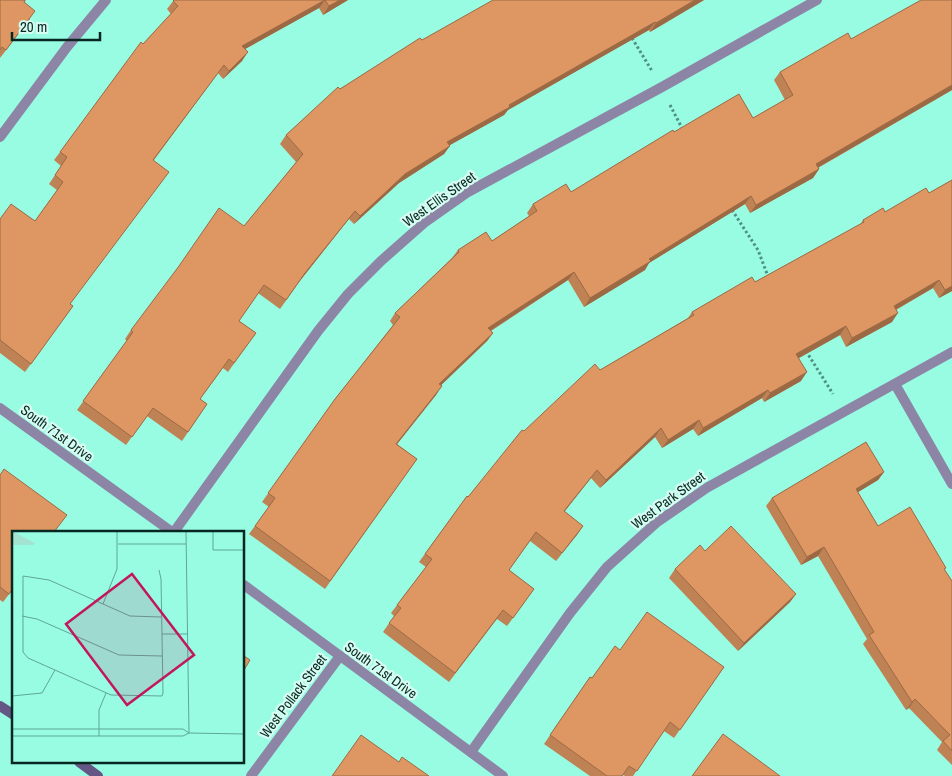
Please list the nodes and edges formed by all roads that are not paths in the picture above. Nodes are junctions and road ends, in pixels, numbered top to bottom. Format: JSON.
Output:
{"nodes":[{"id":1,"x":106,"y":0,"type":"edge"},
{"id":2,"x":817,"y":0,"type":"edge"},
{"id":3,"x":0,"y":136,"type":"edge"},
{"id":4,"x":952,"y":352,"type":"edge"},
{"id":5,"x":895,"y":384,"type":"junction"},
{"id":6,"x":0,"y":408,"type":"edge"},
{"id":7,"x":952,"y":484,"type":"edge"},
{"id":8,"x":172,"y":531,"type":"edge"},
{"id":9,"x":174,"y":531,"type":"edge"},
{"id":10,"x":245,"y":587,"type":"edge"},
{"id":11,"x":340,"y":656,"type":"junction"},
{"id":12,"x":0,"y":706,"type":"edge"},
{"id":13,"x":12,"y":715,"type":"edge"},
{"id":14,"x":471,"y":752,"type":"junction"},
{"id":15,"x":82,"y":764,"type":"edge"},
{"id":16,"x":98,"y":776,"type":"edge"},
{"id":17,"x":251,"y":776,"type":"edge"},
{"id":18,"x":503,"y":776,"type":"edge"}],
"edges":[{"from":1,"to":3,"type":"street"},
{"from":2,"to":9,"type":"street","name":"West Ellis Street"},
{"from":4,"to":5,"type":"street","name":"West Park Street"},
{"from":5,"to":7,"type":"street"},
{"from":5,"to":14,"type":"street","name":"West Park Street"},
{"from":6,"to":8,"type":"street","name":"South 71st Drive"},
{"from":10,"to":11,"type":"street","name":"South 71st Drive"},
{"from":11,"to":14,"type":"street","name":"South 71st Drive"},
{"from":11,"to":17,"type":"street","name":"West Pollack Street"},
{"from":12,"to":13,"type":"street"},
{"from":14,"to":18,"type":"street","name":"South 71st Drive"},
{"from":15,"to":16,"type":"street"}]}
